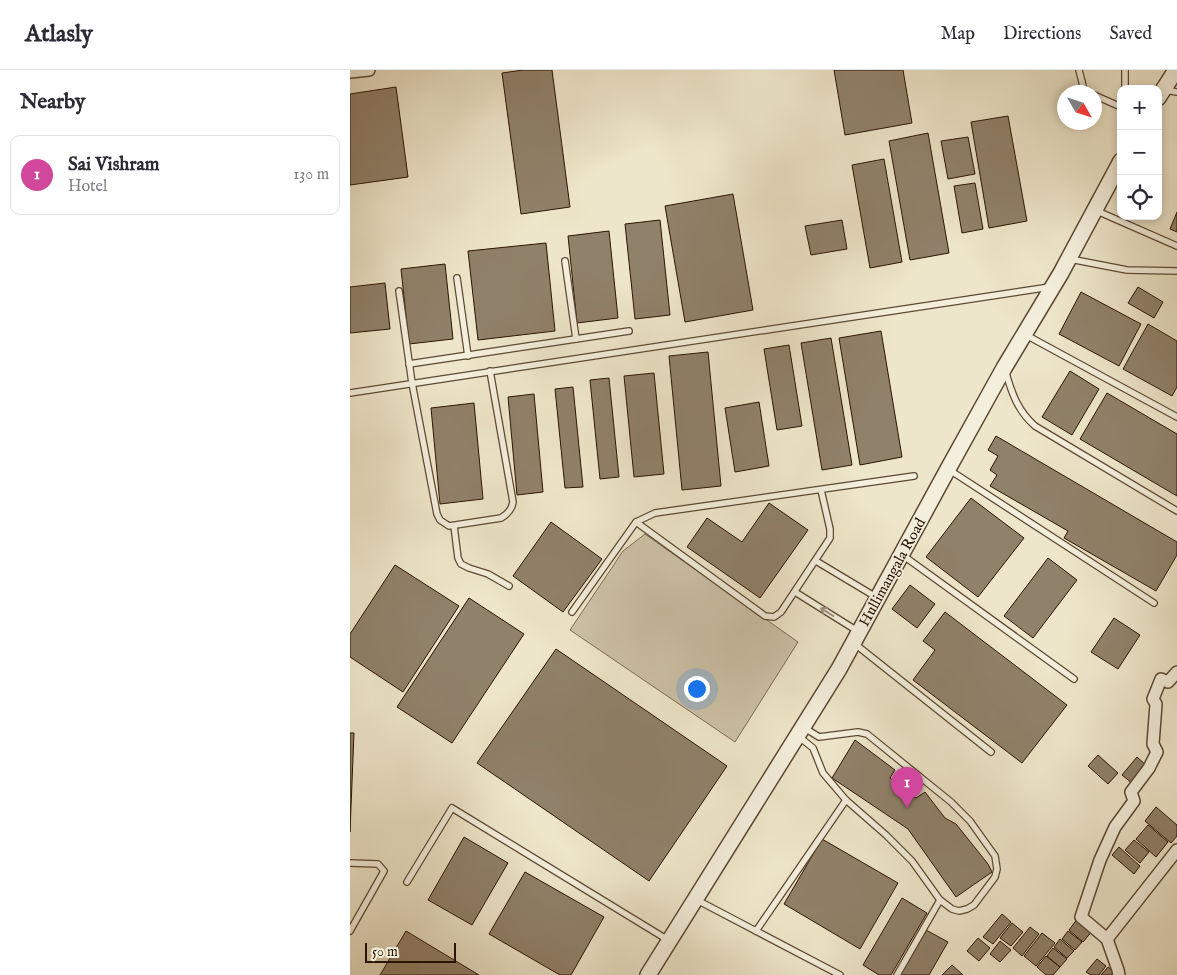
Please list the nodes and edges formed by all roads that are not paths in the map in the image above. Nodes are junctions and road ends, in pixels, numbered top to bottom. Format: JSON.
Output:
{"nodes":[{"id":1,"x":369,"y":70,"type":"edge"},
{"id":2,"x":1078,"y":70,"type":"edge"},
{"id":3,"x":1125,"y":70,"type":"edge"},
{"id":4,"x":1176,"y":70,"type":"edge"},
{"id":5,"x":350,"y":72,"type":"edge"},
{"id":6,"x":1082,"y":85,"type":"edge"},
{"id":7,"x":1125,"y":85,"type":"edge"},
{"id":8,"x":1166,"y":93,"type":"edge"},
{"id":9,"x":1102,"y":99,"type":"edge"},
{"id":10,"x":1117,"y":105,"type":"edge"},
{"id":11,"x":1117,"y":168,"type":"edge"},
{"id":12,"x":1094,"y":210,"type":"junction"},
{"id":13,"x":1177,"y":246,"type":"edge"},
{"id":14,"x":1068,"y":258,"type":"junction"},
{"id":15,"x":565,"y":261,"type":"dead end"},
{"id":16,"x":1177,"y":271,"type":"edge"},
{"id":17,"x":457,"y":278,"type":"dead end"},
{"id":18,"x":1051,"y":287,"type":"junction"},
{"id":19,"x":399,"y":292,"type":"dead end"},
{"id":20,"x":629,"y":331,"type":"dead end"},
{"id":21,"x":1024,"y":334,"type":"junction"},
{"id":22,"x":576,"y":339,"type":"junction"},
{"id":23,"x":468,"y":356,"type":"junction"},
{"id":24,"x":409,"y":364,"type":"junction"},
{"id":25,"x":1004,"y":368,"type":"junction"},
{"id":26,"x":490,"y":372,"type":"junction"},
{"id":27,"x":412,"y":383,"type":"junction"},
{"id":28,"x":350,"y":393,"type":"edge"},
{"id":29,"x":1177,"y":417,"type":"edge"},
{"id":30,"x":948,"y":469,"type":"junction"},
{"id":31,"x":914,"y":476,"type":"dead end"},
{"id":32,"x":820,"y":490,"type":"junction"},
{"id":33,"x":1177,"y":511,"type":"edge"},
{"id":34,"x":636,"y":522,"type":"junction"},
{"id":35,"x":454,"y":526,"type":"junction"},
{"id":36,"x":901,"y":554,"type":"junction"},
{"id":37,"x":816,"y":561,"type":"junction"},
{"id":38,"x":509,"y":586,"type":"dead end"},
{"id":39,"x":795,"y":592,"type":"junction"},
{"id":40,"x":878,"y":598,"type":"junction"},
{"id":41,"x":1154,"y":603,"type":"dead end"},
{"id":42,"x":572,"y":612,"type":"dead end"},
{"id":43,"x":856,"y":637,"type":"junction"},
{"id":44,"x":1177,"y":672,"type":"edge"},
{"id":45,"x":1074,"y":679,"type":"dead end"},
{"id":46,"x":800,"y":731,"type":"junction"},
{"id":47,"x":820,"y":737,"type":"junction"},
{"id":48,"x":813,"y":748,"type":"junction"},
{"id":49,"x":991,"y":752,"type":"dead end"},
{"id":50,"x":846,"y":800,"type":"junction"},
{"id":51,"x":1177,"y":850,"type":"edge"},
{"id":52,"x":350,"y":863,"type":"edge"},
{"id":53,"x":407,"y":882,"type":"dead end"},
{"id":54,"x":695,"y":900,"type":"junction"},
{"id":55,"x":940,"y":900,"type":"junction"},
{"id":56,"x":350,"y":931,"type":"edge"},
{"id":57,"x":756,"y":931,"type":"junction"},
{"id":58,"x":1107,"y":939,"type":"junction"},
{"id":59,"x":669,"y":941,"type":"junction"},
{"id":60,"x":648,"y":975,"type":"edge"},
{"id":61,"x":840,"y":975,"type":"edge"},
{"id":62,"x":897,"y":975,"type":"edge"},
{"id":63,"x":1119,"y":975,"type":"edge"}],
"edges":[{"from":1,"to":5,"type":"street"},
{"from":2,"to":6,"type":"lane"},
{"from":3,"to":7,"type":"lane"},
{"from":4,"to":8,"type":"street"},
{"from":9,"to":10,"type":"lane"},
{"from":11,"to":12,"type":"street","name":"Hullimangala Road"},
{"from":12,"to":13,"type":"lane"},
{"from":12,"to":14,"type":"street","name":"Hullimangala Road"},
{"from":14,"to":16,"type":"lane"},
{"from":14,"to":18,"type":"street","name":"Hullimangala Road"},
{"from":15,"to":22,"type":"lane"},
{"from":17,"to":23,"type":"lane"},
{"from":18,"to":21,"type":"street","name":"Hullimangala Road"},
{"from":18,"to":26,"type":"lane"},
{"from":19,"to":24,"type":"lane"},
{"from":20,"to":22,"type":"lane"},
{"from":21,"to":25,"type":"street","name":"Hullimangala Road"},
{"from":21,"to":29,"type":"lane"},
{"from":22,"to":23,"type":"lane"},
{"from":23,"to":24,"type":"lane"},
{"from":24,"to":27,"type":"lane"},
{"from":25,"to":30,"type":"street","name":"Hullimangala Road"},
{"from":25,"to":33,"type":"lane"},
{"from":26,"to":27,"type":"lane"},
{"from":26,"to":35,"type":"lane"},
{"from":27,"to":28,"type":"lane"},
{"from":27,"to":35,"type":"lane"},
{"from":30,"to":36,"type":"street","name":"Hullimangala Road"},
{"from":30,"to":41,"type":"lane"},
{"from":31,"to":32,"type":"lane"},
{"from":32,"to":34,"type":"lane"},
{"from":32,"to":37,"type":"lane"},
{"from":34,"to":39,"type":"lane"},
{"from":34,"to":42,"type":"lane"},
{"from":35,"to":38,"type":"lane"},
{"from":36,"to":40,"type":"street","name":"Hullimangala Road"},
{"from":36,"to":45,"type":"lane"},
{"from":37,"to":39,"type":"lane"},
{"from":37,"to":40,"type":"lane"},
{"from":43,"to":39,"type":"lane","one_way":true},
{"from":40,"to":43,"type":"street","name":"Hullimangala Road"},
{"from":43,"to":46,"type":"street","name":"Hullimangala Road"},
{"from":43,"to":49,"type":"lane"},
{"from":44,"to":58,"type":"street"},
{"from":46,"to":47,"type":"lane"},
{"from":46,"to":48,"type":"lane"},
{"from":46,"to":54,"type":"street","name":"Hullimangala Road"},
{"from":47,"to":48,"type":"lane"},
{"from":47,"to":55,"type":"lane"},
{"from":48,"to":50,"type":"lane"},
{"from":50,"to":55,"type":"lane"},
{"from":50,"to":57,"type":"lane"},
{"from":51,"to":58,"type":"street"},
{"from":52,"to":56,"type":"lane"},
{"from":53,"to":59,"type":"lane"},
{"from":54,"to":57,"type":"lane"},
{"from":54,"to":59,"type":"street","name":"Hullimangala Road"},
{"from":55,"to":62,"type":"lane"},
{"from":57,"to":61,"type":"lane"},
{"from":58,"to":63,"type":"street"},
{"from":59,"to":60,"type":"street","name":"Hullimangala Road"}]}
